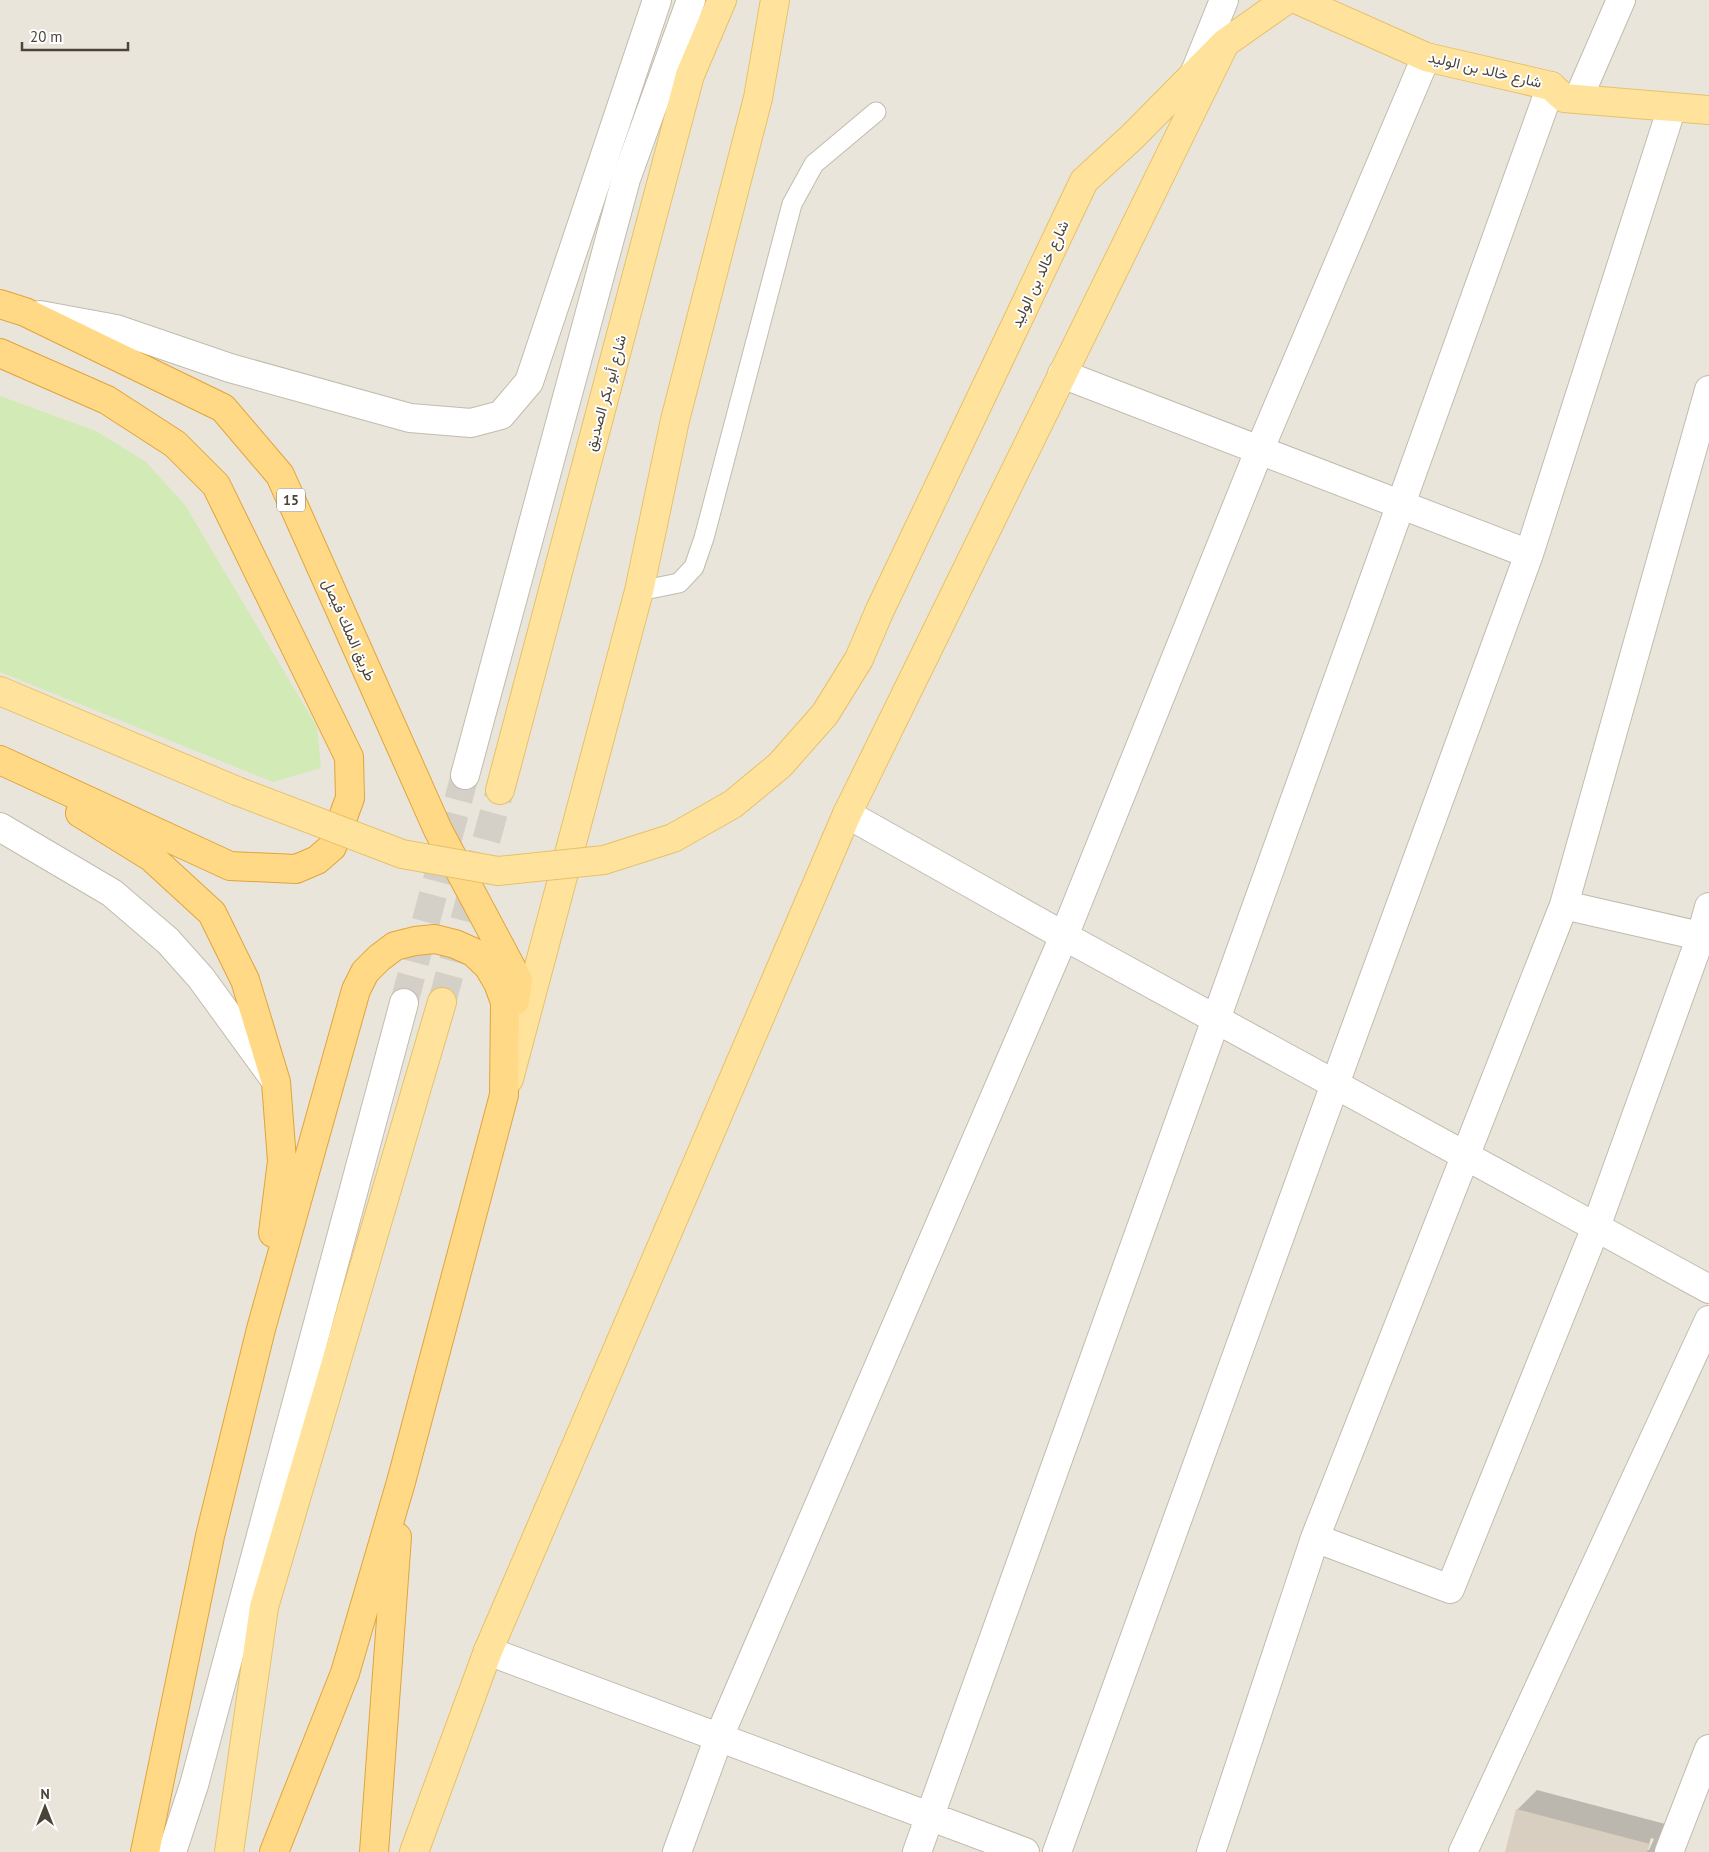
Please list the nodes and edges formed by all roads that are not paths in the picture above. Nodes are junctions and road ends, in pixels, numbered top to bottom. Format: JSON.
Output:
{"nodes":[{"id":1,"x":657,"y":0,"type":"edge"},
{"id":2,"x":691,"y":0,"type":"edge"},
{"id":3,"x":722,"y":0,"type":"edge"},
{"id":4,"x":775,"y":0,"type":"edge"},
{"id":5,"x":1224,"y":0,"type":"edge"},
{"id":6,"x":1286,"y":0,"type":"edge"},
{"id":7,"x":1298,"y":0,"type":"edge"},
{"id":8,"x":1621,"y":0,"type":"edge"},
{"id":9,"x":1225,"y":43,"type":"junction"},
{"id":10,"x":1426,"y":57,"type":"junction"},
{"id":11,"x":1195,"y":72,"type":"junction"},
{"id":12,"x":1551,"y":86,"type":"junction"},
{"id":13,"x":1578,"y":99,"type":"junction"},
{"id":14,"x":1672,"y":107,"type":"junction"},
{"id":15,"x":1709,"y":110,"type":"edge"},
{"id":16,"x":876,"y":112,"type":"dead end"},
{"id":17,"x":12,"y":308,"type":"edge"},
{"id":18,"x":0,"y":353,"type":"edge"},
{"id":19,"x":1062,"y":374,"type":"junction"},
{"id":20,"x":1709,"y":390,"type":"edge"},
{"id":21,"x":1260,"y":451,"type":"junction"},
{"id":22,"x":1401,"y":505,"type":"junction"},
{"id":23,"x":1529,"y":554,"type":"junction"},
{"id":24,"x":639,"y":591,"type":"junction"},
{"id":25,"x":0,"y":691,"type":"edge"},
{"id":26,"x":0,"y":762,"type":"edge"},
{"id":27,"x":465,"y":775,"type":"tunnel mouth"},
{"id":28,"x":500,"y":790,"type":"tunnel mouth"},
{"id":29,"x":847,"y":814,"type":"junction"},
{"id":30,"x":0,"y":827,"type":"edge"},
{"id":31,"x":1564,"y":904,"type":"junction"},
{"id":32,"x":1709,"y":907,"type":"edge"},
{"id":33,"x":1064,"y":936,"type":"junction"},
{"id":34,"x":1705,"y":937,"type":"edge"},
{"id":35,"x":442,"y":1002,"type":"tunnel mouth"},
{"id":36,"x":404,"y":1003,"type":"tunnel mouth"},
{"id":37,"x":1216,"y":1019,"type":"junction"},
{"id":38,"x":276,"y":1082,"type":"junction"},
{"id":39,"x":1335,"y":1084,"type":"junction"},
{"id":40,"x":504,"y":1095,"type":"junction"},
{"id":41,"x":1464,"y":1155,"type":"junction"},
{"id":42,"x":1596,"y":1227,"type":"junction"},
{"id":43,"x":1709,"y":1289,"type":"edge"},
{"id":44,"x":1709,"y":1320,"type":"edge"},
{"id":45,"x":261,"y":1329,"type":"junction"},
{"id":46,"x":401,"y":1482,"type":"junction"},
{"id":47,"x":1315,"y":1538,"type":"junction"},
{"id":48,"x":488,"y":1651,"type":"junction"},
{"id":49,"x":719,"y":1737,"type":"junction"},
{"id":50,"x":1709,"y":1749,"type":"edge"},
{"id":51,"x":929,"y":1816,"type":"junction"},
{"id":52,"x":145,"y":1852,"type":"edge"},
{"id":53,"x":172,"y":1852,"type":"edge"},
{"id":54,"x":229,"y":1852,"type":"edge"},
{"id":55,"x":274,"y":1852,"type":"edge"},
{"id":56,"x":374,"y":1852,"type":"edge"},
{"id":57,"x":414,"y":1852,"type":"edge"},
{"id":58,"x":677,"y":1852,"type":"edge"},
{"id":59,"x":917,"y":1852,"type":"edge"},
{"id":60,"x":1025,"y":1852,"type":"edge"},
{"id":61,"x":1057,"y":1852,"type":"edge"},
{"id":62,"x":1211,"y":1852,"type":"edge"},
{"id":63,"x":1463,"y":1852,"type":"edge"},
{"id":64,"x":1669,"y":1852,"type":"edge"}],
"edges":[{"from":1,"to":17,"type":"street"},
{"from":2,"to":27,"type":"street"},
{"from":3,"to":28,"type":"main road","name":"شارع أبو بكر الصديق"},
{"from":4,"to":24,"type":"main road"},
{"from":5,"to":11,"type":"street"},
{"from":6,"to":9,"type":"main road","name":"شارع خالد بن الوليد"},
{"from":7,"to":10,"type":"main road","name":"شارع خالد بن الوليد"},
{"from":8,"to":13,"type":"street"},
{"from":9,"to":11,"type":"main road","name":"شارع خالد بن الوليد"},
{"from":9,"to":19,"type":"main road"},
{"from":10,"to":12,"type":"main road","name":"شارع خالد بن الوليد"},
{"from":10,"to":21,"type":"street"},
{"from":11,"to":25,"type":"main road","name":"شارع خالد بن الوليد","bridge":true},
{"from":12,"to":13,"type":"main road","name":"شارع خالد بن الوليد"},
{"from":12,"to":22,"type":"street"},
{"from":13,"to":14,"type":"main road","name":"شارع خالد بن الوليد"},
{"from":14,"to":15,"type":"main road","name":"شارع خالد بن الوليد"},
{"from":14,"to":23,"type":"street"},
{"from":16,"to":24,"type":"lane"},
{"from":17,"to":40,"type":"highway","name":"طريق الملك فيصل","number":"15"},
{"from":18,"to":26,"type":"highway"},
{"from":19,"to":21,"type":"street"},
{"from":19,"to":29,"type":"main road"},
{"from":20,"to":31,"type":"street"},
{"from":21,"to":22,"type":"street"},
{"from":21,"to":33,"type":"street"},
{"from":22,"to":23,"type":"street"},
{"from":22,"to":37,"type":"street"},
{"from":23,"to":39,"type":"street"},
{"from":24,"to":40,"type":"main road"},
{"from":26,"to":38,"type":"highway"},
{"from":29,"to":33,"type":"street"},
{"from":29,"to":48,"type":"main road"},
{"from":30,"to":38,"type":"street"},
{"from":31,"to":34,"type":"street"},
{"from":31,"to":41,"type":"street"},
{"from":32,"to":34,"type":"street"},
{"from":33,"to":37,"type":"street"},
{"from":33,"to":49,"type":"street"},
{"from":34,"to":42,"type":"street"},
{"from":35,"to":54,"type":"main road"},
{"from":36,"to":53,"type":"street"},
{"from":37,"to":39,"type":"street"},
{"from":37,"to":51,"type":"street"},
{"from":38,"to":45,"type":"highway"},
{"from":39,"to":41,"type":"street"},
{"from":39,"to":61,"type":"street"},
{"from":40,"to":45,"type":"highway"},
{"from":40,"to":46,"type":"highway"},
{"from":41,"to":42,"type":"street"},
{"from":41,"to":47,"type":"street"},
{"from":42,"to":43,"type":"street"},
{"from":42,"to":47,"type":"street"},
{"from":44,"to":63,"type":"street"},
{"from":45,"to":52,"type":"highway"},
{"from":46,"to":55,"type":"highway"},
{"from":46,"to":56,"type":"highway"},
{"from":47,"to":62,"type":"street"},
{"from":48,"to":49,"type":"street"},
{"from":48,"to":57,"type":"main road"},
{"from":49,"to":51,"type":"street"},
{"from":49,"to":58,"type":"street"},
{"from":50,"to":64,"type":"street"},
{"from":51,"to":59,"type":"street"},
{"from":51,"to":60,"type":"street"}]}
